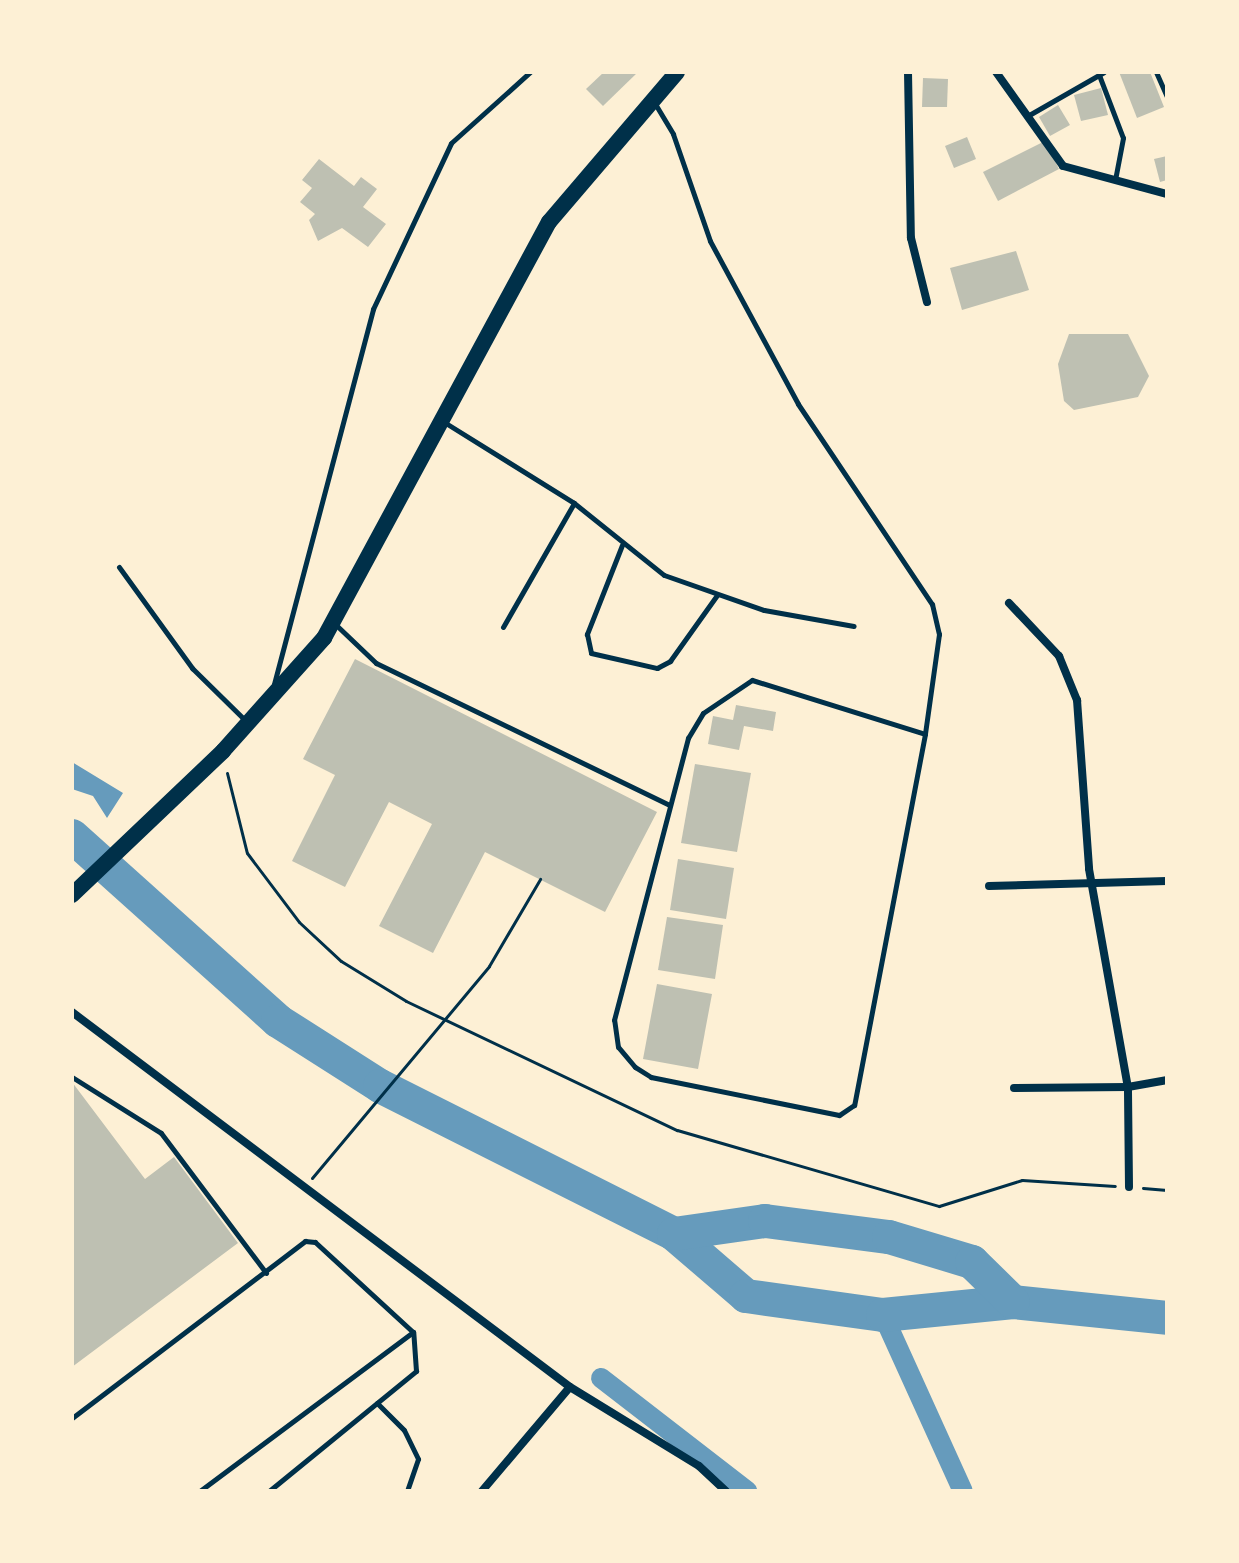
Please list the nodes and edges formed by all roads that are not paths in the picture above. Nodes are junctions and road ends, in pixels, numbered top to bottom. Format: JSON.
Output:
{"nodes":[{"id":1,"x":530,"y":72,"type":"edge"},
{"id":2,"x":677,"y":72,"type":"edge"},
{"id":3,"x":908,"y":72,"type":"edge"},
{"id":4,"x":996,"y":72,"type":"edge"},
{"id":5,"x":1156,"y":72,"type":"edge"},
{"id":6,"x":1102,"y":74,"type":"edge"},
{"id":7,"x":650,"y":96,"type":"junction"},
{"id":8,"x":1167,"y":97,"type":"edge"},
{"id":9,"x":1029,"y":115,"type":"junction"},
{"id":10,"x":1115,"y":180,"type":"junction"},
{"id":11,"x":1167,"y":194,"type":"edge"},
{"id":12,"x":927,"y":302,"type":"dead end"},
{"id":13,"x":444,"y":421,"type":"junction"},
{"id":14,"x":574,"y":503,"type":"junction"},
{"id":15,"x":622,"y":545,"type":"junction"},
{"id":16,"x":119,"y":567,"type":"dead end"},
{"id":17,"x":717,"y":595,"type":"junction"},
{"id":18,"x":1009,"y":603,"type":"dead end"},
{"id":19,"x":333,"y":623,"type":"junction"},
{"id":20,"x":854,"y":626,"type":"dead end"},
{"id":21,"x":503,"y":627,"type":"dead end"},
{"id":22,"x":269,"y":698,"type":"junction"},
{"id":23,"x":247,"y":723,"type":"junction"},
{"id":24,"x":925,"y":734,"type":"junction"},
{"id":25,"x":670,"y":805,"type":"junction"},
{"id":26,"x":1167,"y":881,"type":"edge"},
{"id":27,"x":1092,"y":884,"type":"junction"},
{"id":28,"x":989,"y":886,"type":"dead end"},
{"id":29,"x":72,"y":895,"type":"edge"},
{"id":30,"x":72,"y":1012,"type":"edge"},
{"id":31,"x":72,"y":1077,"type":"edge"},
{"id":32,"x":1167,"y":1080,"type":"edge"},
{"id":33,"x":1128,"y":1087,"type":"junction"},
{"id":34,"x":1014,"y":1088,"type":"dead end"},
{"id":35,"x":1129,"y":1187,"type":"dead end"},
{"id":36,"x":266,"y":1273,"type":"junction"},
{"id":37,"x":413,"y":1332,"type":"junction"},
{"id":38,"x":570,"y":1387,"type":"junction"},
{"id":39,"x":377,"y":1403,"type":"junction"},
{"id":40,"x":72,"y":1418,"type":"edge"},
{"id":41,"x":200,"y":1491,"type":"edge"},
{"id":42,"x":269,"y":1491,"type":"edge"},
{"id":43,"x":407,"y":1491,"type":"edge"},
{"id":44,"x":482,"y":1491,"type":"edge"},
{"id":45,"x":726,"y":1491,"type":"edge"}],
"edges":[{"from":1,"to":22,"type":"lane"},
{"from":2,"to":7,"type":"main road"},
{"from":3,"to":12,"type":"street"},
{"from":4,"to":9,"type":"street"},
{"from":5,"to":8,"type":"lane"},
{"from":6,"to":9,"type":"lane"},
{"from":6,"to":10,"type":"lane"},
{"from":7,"to":13,"type":"main road"},
{"from":7,"to":24,"type":"lane"},
{"from":9,"to":10,"type":"street"},
{"from":10,"to":11,"type":"street"},
{"from":13,"to":14,"type":"lane"},
{"from":13,"to":19,"type":"main road"},
{"from":14,"to":15,"type":"lane"},
{"from":14,"to":21,"type":"lane"},
{"from":15,"to":17,"type":"lane"},
{"from":15,"to":17,"type":"lane"},
{"from":16,"to":23,"type":"lane"},
{"from":17,"to":20,"type":"lane"},
{"from":18,"to":27,"type":"street"},
{"from":19,"to":22,"type":"main road"},
{"from":19,"to":25,"type":"lane"},
{"from":22,"to":23,"type":"main road"},
{"from":23,"to":29,"type":"main road"},
{"from":24,"to":25,"type":"lane"},
{"from":24,"to":25,"type":"lane"},
{"from":26,"to":27,"type":"street"},
{"from":27,"to":28,"type":"street"},
{"from":27,"to":33,"type":"street"},
{"from":30,"to":38,"type":"street"},
{"from":31,"to":36,"type":"lane"},
{"from":32,"to":33,"type":"street"},
{"from":33,"to":34,"type":"street"},
{"from":33,"to":35,"type":"street"},
{"from":36,"to":37,"type":"lane"},
{"from":36,"to":40,"type":"lane"},
{"from":37,"to":39,"type":"lane"},
{"from":37,"to":41,"type":"lane"},
{"from":38,"to":44,"type":"street"},
{"from":38,"to":45,"type":"street"},
{"from":39,"to":42,"type":"lane"},
{"from":39,"to":43,"type":"lane"}]}
